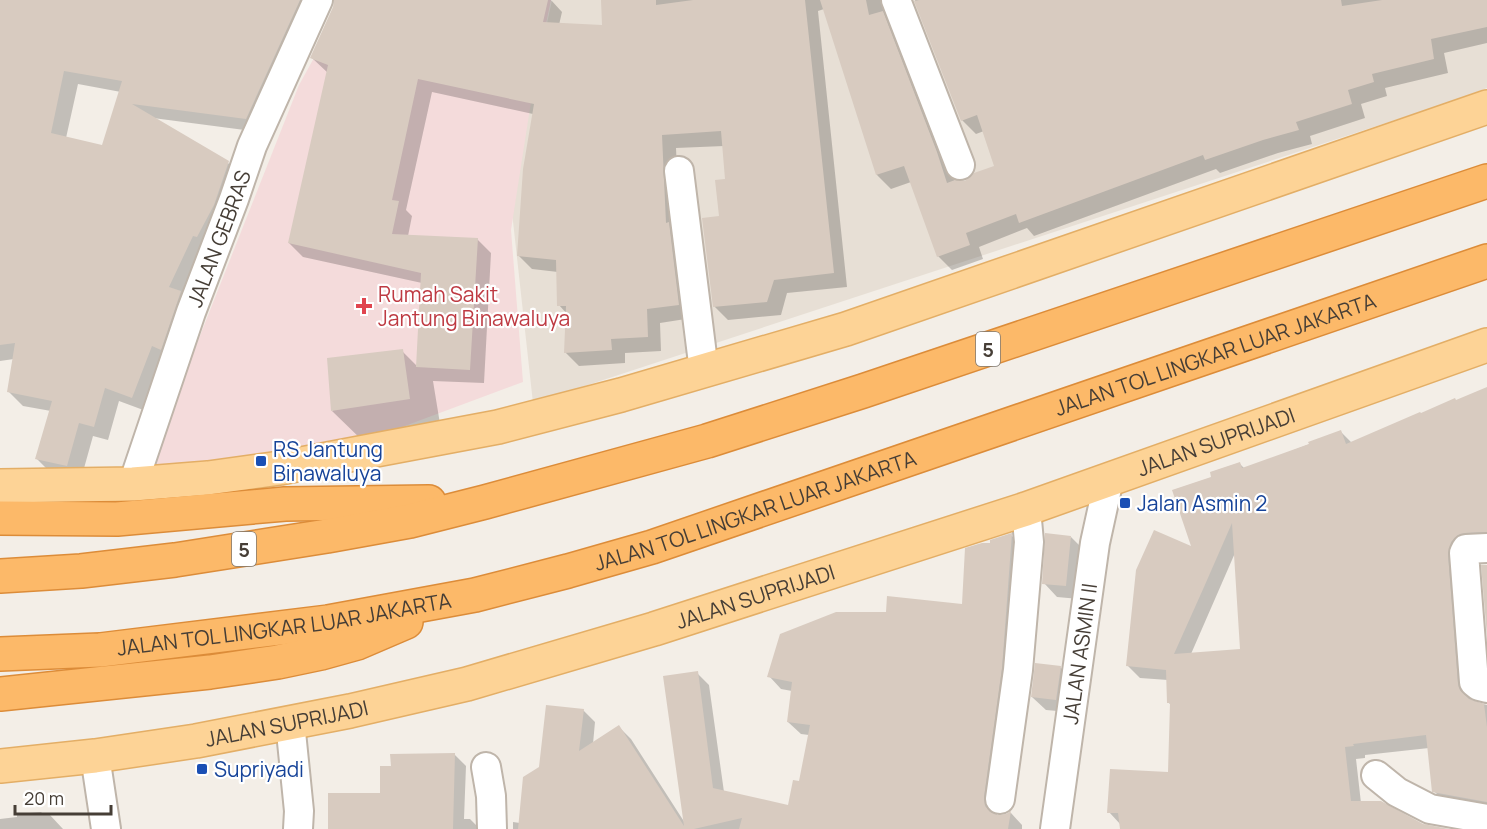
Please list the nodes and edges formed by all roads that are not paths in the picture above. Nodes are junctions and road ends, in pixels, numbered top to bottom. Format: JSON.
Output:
{"nodes":[{"id":1,"x":318,"y":0,"type":"edge"},
{"id":2,"x":896,"y":0,"type":"edge"},
{"id":3,"x":1487,"y":107,"type":"edge"},
{"id":4,"x":960,"y":165,"type":"dead end"},
{"id":5,"x":679,"y":171,"type":"dead end"},
{"id":6,"x":1487,"y":181,"type":"edge"},
{"id":7,"x":1487,"y":261,"type":"edge"},
{"id":8,"x":1487,"y":345,"type":"edge"},
{"id":9,"x":704,"y":371,"type":"junction"},
{"id":10,"x":1109,"y":479,"type":"junction"},
{"id":11,"x":133,"y":484,"type":"junction"},
{"id":12,"x":0,"y":486,"type":"edge"},
{"id":13,"x":485,"y":502,"type":"junction"},
{"id":14,"x":1026,"y":509,"type":"junction"},
{"id":15,"x":0,"y":518,"type":"edge"},
{"id":16,"x":1487,"y":548,"type":"edge"},
{"id":17,"x":0,"y":576,"type":"edge"},
{"id":18,"x":475,"y":595,"type":"junction"},
{"id":19,"x":0,"y":654,"type":"edge"},
{"id":20,"x":1487,"y":688,"type":"edge"},
{"id":21,"x":0,"y":694,"type":"edge"},
{"id":22,"x":290,"y":722,"type":"junction"},
{"id":23,"x":95,"y":756,"type":"junction"},
{"id":24,"x":0,"y":766,"type":"edge"},
{"id":25,"x":486,"y":767,"type":"dead end"},
{"id":26,"x":1376,"y":775,"type":"dead end"},
{"id":27,"x":1000,"y":799,"type":"dead end"},
{"id":28,"x":1487,"y":819,"type":"edge"},
{"id":29,"x":106,"y":829,"type":"edge"},
{"id":30,"x":298,"y":829,"type":"edge"},
{"id":31,"x":492,"y":829,"type":"edge"},
{"id":32,"x":1055,"y":829,"type":"edge"}],
"edges":[{"from":1,"to":11,"type":"street","name":"JALAN GEBRAS"},
{"from":2,"to":4,"type":"street"},
{"from":3,"to":9,"type":"main road"},
{"from":5,"to":9,"type":"street"},
{"from":6,"to":13,"type":"highway","number":"5"},
{"from":7,"to":18,"type":"highway","name":"JALAN TOL LINGKAR LUAR JAKARTA"},
{"from":8,"to":10,"type":"main road","name":"JALAN SUPRIJADI"},
{"from":9,"to":11,"type":"main road"},
{"from":10,"to":14,"type":"main road","name":"JALAN SUPRIJADI"},
{"from":10,"to":32,"type":"street","name":"JALAN ASMIN II"},
{"from":11,"to":12,"type":"main road"},
{"from":13,"to":15,"type":"highway"},
{"from":13,"to":17,"type":"highway","number":"5"},
{"from":14,"to":22,"type":"main road","name":"JALAN SUPRIJADI"},
{"from":14,"to":27,"type":"street"},
{"from":16,"to":20,"type":"street"},
{"from":18,"to":19,"type":"highway","name":"JALAN TOL LINGKAR LUAR JAKARTA"},
{"from":18,"to":21,"type":"highway"},
{"from":22,"to":23,"type":"main road","name":"JALAN SUPRIJADI"},
{"from":22,"to":30,"type":"street"},
{"from":23,"to":24,"type":"main road","name":"JALAN SUPRIJADI"},
{"from":23,"to":29,"type":"street"},
{"from":25,"to":31,"type":"street"},
{"from":26,"to":28,"type":"street"}]}
